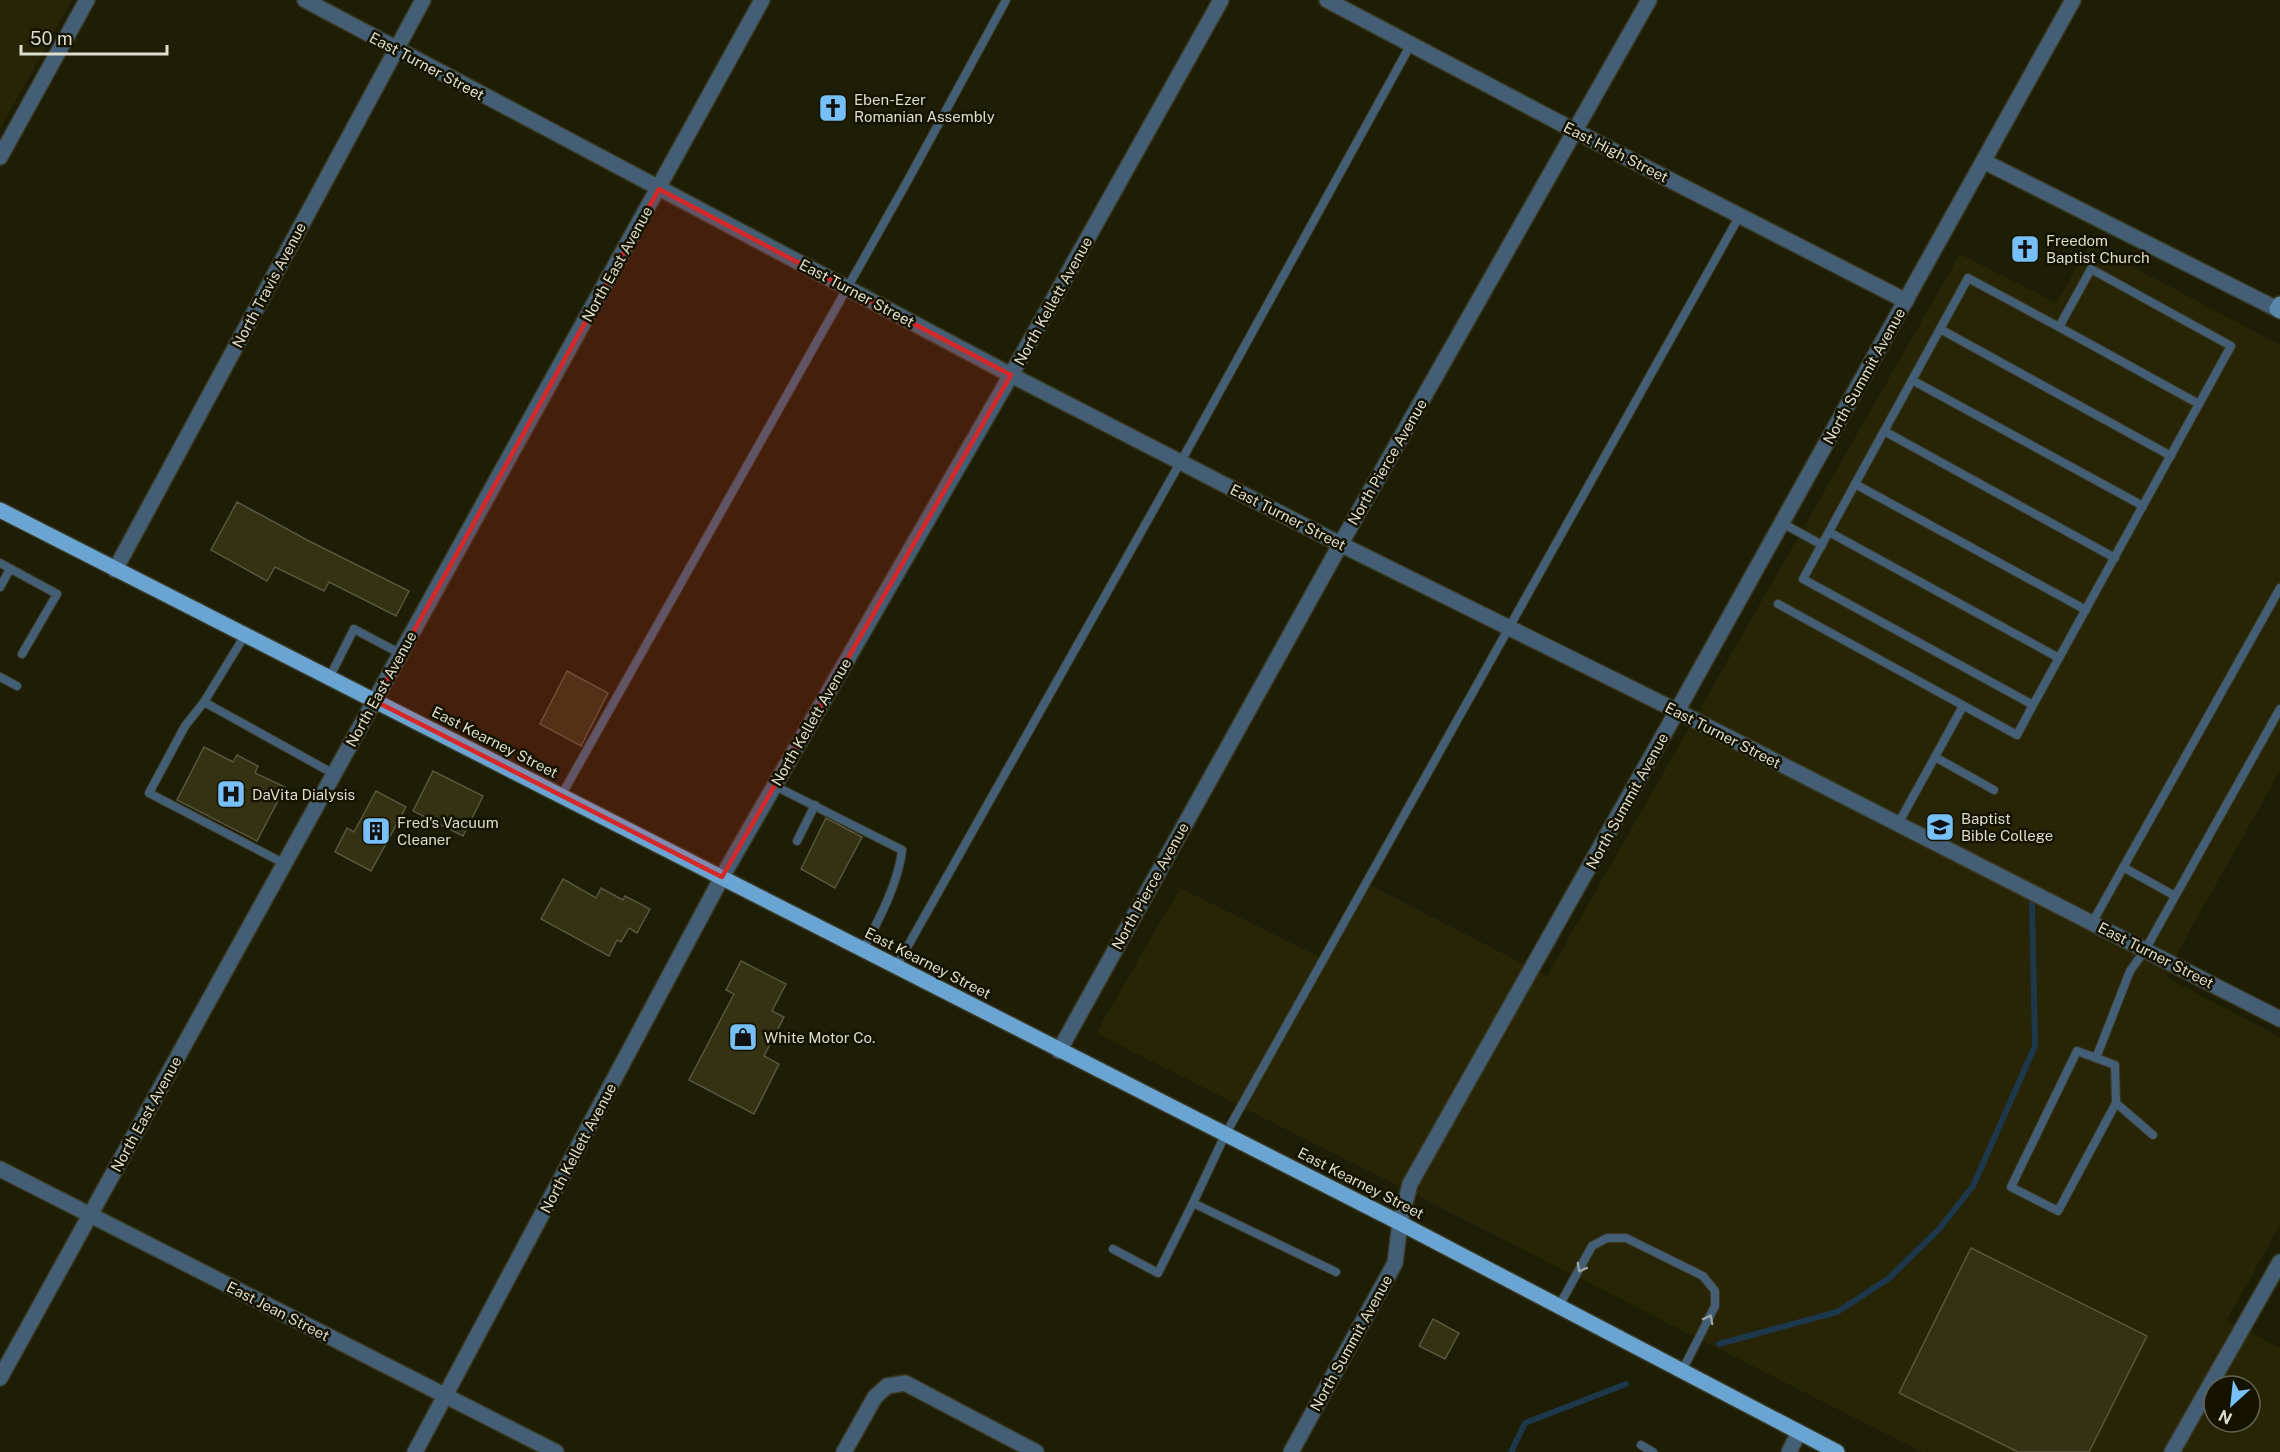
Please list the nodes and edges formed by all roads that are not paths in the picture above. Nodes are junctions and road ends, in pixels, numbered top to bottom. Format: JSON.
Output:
{"nodes":[{"id":1,"x":87,"y":0,"type":"edge"},
{"id":2,"x":305,"y":0,"type":"edge"},
{"id":3,"x":423,"y":0,"type":"edge"},
{"id":4,"x":762,"y":0,"type":"edge"},
{"id":5,"x":1006,"y":0,"type":"edge"},
{"id":6,"x":1221,"y":0,"type":"edge"},
{"id":7,"x":1327,"y":0,"type":"edge"},
{"id":8,"x":1649,"y":0,"type":"edge"},
{"id":9,"x":2073,"y":0,"type":"edge"},
{"id":10,"x":1411,"y":44,"type":"junction"},
{"id":11,"x":396,"y":49,"type":"junction"},
{"id":12,"x":1575,"y":131,"type":"junction"},
{"id":13,"x":0,"y":157,"type":"edge"},
{"id":14,"x":1985,"y":162,"type":"junction"},
{"id":15,"x":659,"y":189,"type":"junction"},
{"id":16,"x":1740,"y":215,"type":"junction"},
{"id":17,"x":846,"y":288,"type":"junction"},
{"id":18,"x":1906,"y":301,"type":"junction"},
{"id":19,"x":2279,"y":308,"type":"edge"},
{"id":20,"x":2059,"y":327,"type":"junction"},
{"id":21,"x":1940,"y":329,"type":"junction"},
{"id":22,"x":1011,"y":375,"type":"junction"},
{"id":23,"x":1912,"y":380,"type":"junction"},
{"id":24,"x":2199,"y":404,"type":"junction"},
{"id":25,"x":1884,"y":431,"type":"junction"},
{"id":26,"x":2171,"y":456,"type":"junction"},
{"id":27,"x":1180,"y":462,"type":"junction"},
{"id":28,"x":1855,"y":484,"type":"junction"},
{"id":29,"x":2143,"y":506,"type":"junction"},
{"id":30,"x":0,"y":510,"type":"edge"},
{"id":31,"x":1782,"y":523,"type":"junction"},
{"id":32,"x":1829,"y":532,"type":"junction"},
{"id":33,"x":1340,"y":544,"type":"junction"},
{"id":34,"x":1822,"y":545,"type":"junction"},
{"id":35,"x":2115,"y":558,"type":"junction"},
{"id":36,"x":0,"y":563,"type":"edge"},
{"id":37,"x":10,"y":569,"type":"junction"},
{"id":38,"x":115,"y":570,"type":"junction"},
{"id":39,"x":0,"y":587,"type":"edge"},
{"id":40,"x":2280,"y":588,"type":"edge"},
{"id":41,"x":1778,"y":604,"type":"dead end"},
{"id":42,"x":2086,"y":610,"type":"junction"},
{"id":43,"x":1510,"y":628,"type":"junction"},
{"id":44,"x":245,"y":635,"type":"junction"},
{"id":45,"x":22,"y":654,"type":"dead end"},
{"id":46,"x":401,"y":654,"type":"junction"},
{"id":47,"x":2060,"y":658,"type":"junction"},
{"id":48,"x":0,"y":677,"type":"edge"},
{"id":49,"x":329,"y":678,"type":"junction"},
{"id":50,"x":16,"y":686,"type":"dead end"},
{"id":51,"x":375,"y":701,"type":"junction"},
{"id":52,"x":204,"y":702,"type":"junction"},
{"id":53,"x":2033,"y":705,"type":"junction"},
{"id":54,"x":1963,"y":706,"type":"junction"},
{"id":55,"x":2280,"y":709,"type":"edge"},
{"id":56,"x":1677,"y":711,"type":"junction"},
{"id":57,"x":1935,"y":757,"type":"junction"},
{"id":58,"x":334,"y":774,"type":"junction"},
{"id":59,"x":775,"y":786,"type":"junction"},
{"id":60,"x":1994,"y":790,"type":"dead end"},
{"id":61,"x":561,"y":796,"type":"junction"},
{"id":62,"x":815,"y":805,"type":"junction"},
{"id":63,"x":1898,"y":824,"type":"junction"},
{"id":64,"x":797,"y":841,"type":"dead end"},
{"id":65,"x":285,"y":864,"type":"junction"},
{"id":66,"x":2123,"y":867,"type":"junction"},
{"id":67,"x":722,"y":877,"type":"junction"},
{"id":68,"x":2175,"y":896,"type":"junction"},
{"id":69,"x":2092,"y":923,"type":"junction"},
{"id":70,"x":863,"y":950,"type":"junction"},
{"id":71,"x":2145,"y":950,"type":"junction"},
{"id":72,"x":897,"y":967,"type":"junction"},
{"id":73,"x":2280,"y":1019,"type":"edge"},
{"id":74,"x":1059,"y":1051,"type":"junction"},
{"id":75,"x":2096,"y":1058,"type":"junction"},
{"id":76,"x":2116,"y":1103,"type":"junction"},
{"id":77,"x":1225,"y":1135,"type":"junction"},
{"id":78,"x":2153,"y":1135,"type":"dead end"},
{"id":79,"x":0,"y":1169,"type":"edge"},
{"id":80,"x":1193,"y":1203,"type":"junction"},
{"id":81,"x":90,"y":1215,"type":"junction"},
{"id":82,"x":1400,"y":1223,"type":"junction"},
{"id":83,"x":1113,"y":1249,"type":"dead end"},
{"id":84,"x":2280,"y":1262,"type":"edge"},
{"id":85,"x":1336,"y":1272,"type":"dead end"},
{"id":86,"x":1559,"y":1306,"type":"junction"},
{"id":87,"x":1682,"y":1371,"type":"junction"},
{"id":88,"x":0,"y":1378,"type":"edge"},
{"id":89,"x":446,"y":1395,"type":"junction"},
{"id":90,"x":1799,"y":1432,"type":"junction"},
{"id":91,"x":1641,"y":1446,"type":"dead end"},
{"id":92,"x":415,"y":1452,"type":"edge"},
{"id":93,"x":556,"y":1452,"type":"edge"},
{"id":94,"x":844,"y":1452,"type":"edge"},
{"id":95,"x":1036,"y":1452,"type":"edge"},
{"id":96,"x":1291,"y":1452,"type":"edge"},
{"id":97,"x":1653,"y":1452,"type":"edge"},
{"id":98,"x":1789,"y":1452,"type":"edge"},
{"id":99,"x":1837,"y":1452,"type":"edge"},
{"id":100,"x":2172,"y":1452,"type":"edge"}],
"edges":[{"from":1,"to":13,"type":"street"},
{"from":2,"to":11,"type":"street","name":"East Turner Street"},
{"from":3,"to":11,"type":"street","name":"North Travis Avenue"},
{"from":4,"to":15,"type":"street","name":"North East Avenue"},
{"from":5,"to":17,"type":"lane"},
{"from":6,"to":22,"type":"street","name":"North Kellett Avenue"},
{"from":7,"to":10,"type":"street","name":"East High Street"},
{"from":8,"to":12,"type":"street","name":"North Pierce Avenue"},
{"from":9,"to":14,"type":"street","name":"North Summit Avenue"},
{"from":10,"to":12,"type":"street","name":"East High Street"},
{"from":10,"to":27,"type":"lane"},
{"from":11,"to":15,"type":"street","name":"East Turner Street"},
{"from":11,"to":38,"type":"street","name":"North Travis Avenue"},
{"from":12,"to":16,"type":"street","name":"East High Street"},
{"from":12,"to":33,"type":"street","name":"North Pierce Avenue"},
{"from":14,"to":18,"type":"street","name":"North Summit Avenue"},
{"from":14,"to":19,"type":"street"},
{"from":15,"to":17,"type":"street","name":"East Turner Street"},
{"from":15,"to":46,"type":"street","name":"North East Avenue"},
{"from":16,"to":18,"type":"street","name":"East High Street"},
{"from":16,"to":43,"type":"lane"},
{"from":17,"to":22,"type":"street","name":"East Turner Street"},
{"from":17,"to":61,"type":"lane"},
{"from":18,"to":31,"type":"street","name":"North Summit Avenue"},
{"from":20,"to":21,"type":"lane"},
{"from":20,"to":24,"type":"lane"},
{"from":20,"to":24,"type":"lane"},
{"from":21,"to":23,"type":"lane"},
{"from":21,"to":26,"type":"lane"},
{"from":22,"to":27,"type":"street","name":"East Turner Street"},
{"from":22,"to":59,"type":"street","name":"North Kellett Avenue"},
{"from":23,"to":25,"type":"lane"},
{"from":23,"to":29,"type":"lane"},
{"from":24,"to":26,"type":"lane"},
{"from":25,"to":28,"type":"lane"},
{"from":25,"to":35,"type":"lane"},
{"from":26,"to":29,"type":"lane"},
{"from":27,"to":33,"type":"street","name":"East Turner Street"},
{"from":27,"to":72,"type":"lane"},
{"from":28,"to":32,"type":"lane"},
{"from":28,"to":42,"type":"lane"},
{"from":29,"to":35,"type":"lane"},
{"from":30,"to":38,"type":"main road","name":"East Kearney Street"},
{"from":31,"to":34,"type":"lane"},
{"from":31,"to":56,"type":"street","name":"North Summit Avenue"},
{"from":32,"to":34,"type":"lane"},
{"from":32,"to":47,"type":"lane"},
{"from":33,"to":43,"type":"street","name":"East Turner Street"},
{"from":33,"to":74,"type":"street","name":"North Pierce Avenue"},
{"from":34,"to":53,"type":"lane"},
{"from":35,"to":42,"type":"lane"},
{"from":36,"to":37,"type":"lane"},
{"from":37,"to":39,"type":"lane"},
{"from":37,"to":45,"type":"lane"},
{"from":38,"to":44,"type":"main road","name":"East Kearney Street"},
{"from":40,"to":66,"type":"lane"},
{"from":41,"to":54,"type":"lane"},
{"from":42,"to":47,"type":"lane"},
{"from":43,"to":56,"type":"street","name":"East Turner Street"},
{"from":43,"to":77,"type":"lane"},
{"from":44,"to":49,"type":"main road","name":"East Kearney Street"},
{"from":44,"to":52,"type":"lane"},
{"from":46,"to":49,"type":"lane"},
{"from":46,"to":51,"type":"street","name":"North East Avenue"},
{"from":47,"to":53,"type":"lane"},
{"from":48,"to":50,"type":"lane"},
{"from":49,"to":51,"type":"main road","name":"East Kearney Street"},
{"from":51,"to":58,"type":"street","name":"North East Avenue"},
{"from":51,"to":61,"type":"main road","name":"East Kearney Street"},
{"from":52,"to":58,"type":"lane"},
{"from":52,"to":65,"type":"lane"},
{"from":53,"to":54,"type":"lane"},
{"from":54,"to":57,"type":"lane"},
{"from":55,"to":68,"type":"lane"},
{"from":56,"to":63,"type":"street","name":"East Turner Street"},
{"from":56,"to":82,"type":"street","name":"North Summit Avenue"},
{"from":57,"to":60,"type":"lane"},
{"from":57,"to":63,"type":"lane"},
{"from":58,"to":65,"type":"street","name":"North East Avenue"},
{"from":59,"to":62,"type":"lane"},
{"from":59,"to":67,"type":"street","name":"North Kellett Avenue"},
{"from":61,"to":67,"type":"main road","name":"East Kearney Street"},
{"from":62,"to":64,"type":"lane"},
{"from":62,"to":70,"type":"lane"},
{"from":63,"to":69,"type":"street","name":"East Turner Street"},
{"from":65,"to":81,"type":"street","name":"North East Avenue"},
{"from":66,"to":68,"type":"lane"},
{"from":66,"to":69,"type":"lane"},
{"from":67,"to":70,"type":"main road","name":"East Kearney Street"},
{"from":67,"to":89,"type":"street","name":"North Kellett Avenue"},
{"from":68,"to":71,"type":"lane"},
{"from":69,"to":71,"type":"street","name":"East Turner Street"},
{"from":70,"to":72,"type":"main road","name":"East Kearney Street"},
{"from":71,"to":73,"type":"street","name":"East Turner Street"},
{"from":71,"to":75,"type":"lane"},
{"from":72,"to":74,"type":"main road","name":"East Kearney Street"},
{"from":74,"to":77,"type":"main road","name":"East Kearney Street"},
{"from":75,"to":76,"type":"lane"},
{"from":75,"to":76,"type":"lane"},
{"from":76,"to":78,"type":"lane"},
{"from":77,"to":80,"type":"lane"},
{"from":77,"to":82,"type":"main road","name":"East Kearney Street"},
{"from":79,"to":81,"type":"street","name":"East Jean Street"},
{"from":80,"to":83,"type":"lane"},
{"from":80,"to":85,"type":"lane"},
{"from":81,"to":88,"type":"street","name":"North East Avenue"},
{"from":81,"to":89,"type":"street","name":"East Jean Street"},
{"from":82,"to":86,"type":"main road","name":"East Kearney Street"},
{"from":82,"to":96,"type":"street","name":"North Summit Avenue"},
{"from":84,"to":100,"type":"street"},
{"from":86,"to":87,"type":"main road","name":"East Kearney Street"},
{"from":87,"to":86,"type":"lane","one_way":true},
{"from":87,"to":90,"type":"main road","name":"East Kearney Street"},
{"from":89,"to":92,"type":"street","name":"North Kellett Avenue"},
{"from":89,"to":93,"type":"street","name":"East Jean Street"},
{"from":90,"to":98,"type":"street"},
{"from":90,"to":99,"type":"main road","name":"East Kearney Street"},
{"from":91,"to":97,"type":"lane"},
{"from":94,"to":95,"type":"street"}]}
